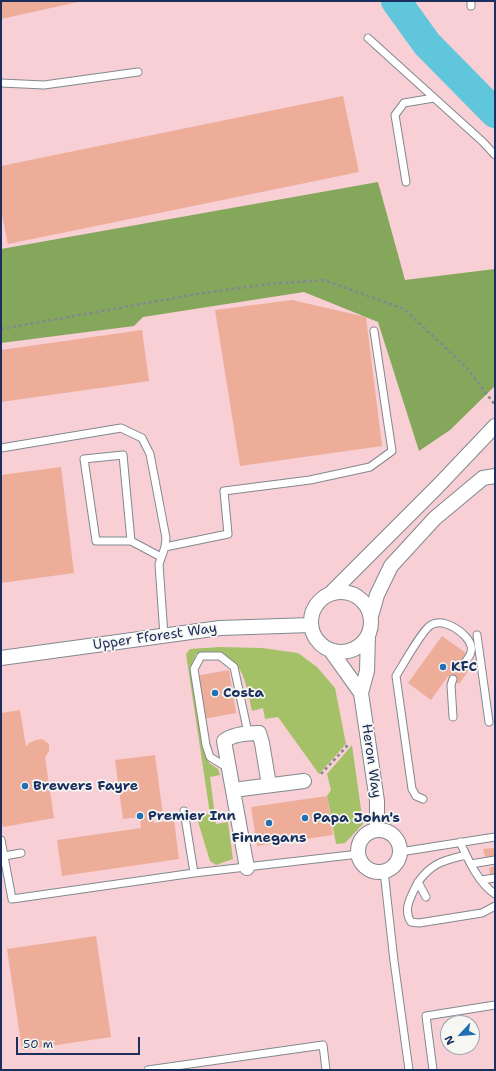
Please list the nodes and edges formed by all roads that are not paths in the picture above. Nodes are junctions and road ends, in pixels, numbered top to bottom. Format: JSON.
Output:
{"nodes":[{"id":1,"x":368,"y":38,"type":"dead end"},
{"id":2,"x":138,"y":72,"type":"dead end"},
{"id":3,"x":1,"y":83,"type":"edge"},
{"id":4,"x":434,"y":98,"type":"junction"},
{"id":5,"x":495,"y":155,"type":"edge"},
{"id":6,"x":406,"y":182,"type":"dead end"},
{"id":7,"x":374,"y":331,"type":"dead end"},
{"id":8,"x":495,"y":426,"type":"edge"},
{"id":9,"x":1,"y":448,"type":"edge"},
{"id":10,"x":495,"y":476,"type":"edge"},
{"id":11,"x":131,"y":541,"type":"junction"},
{"id":12,"x":165,"y":547,"type":"junction"},
{"id":13,"x":161,"y":556,"type":"junction"},
{"id":14,"x":331,"y":593,"type":"junction"},
{"id":15,"x":371,"y":616,"type":"junction"},
{"id":16,"x":311,"y":625,"type":"junction"},
{"id":17,"x":368,"y":635,"type":"junction"},
{"id":18,"x":478,"y":635,"type":"dead end"},
{"id":19,"x":164,"y":636,"type":"junction"},
{"id":20,"x":331,"y":651,"type":"junction"},
{"id":21,"x":1,"y":658,"type":"edge"},
{"id":22,"x":463,"y":665,"type":"dead end"},
{"id":23,"x":453,"y":679,"type":"dead end"},
{"id":24,"x":361,"y":693,"type":"junction"},
{"id":25,"x":454,"y":717,"type":"dead end"},
{"id":26,"x":490,"y":722,"type":"dead end"},
{"id":27,"x":248,"y":733,"type":"junction"},
{"id":28,"x":228,"y":768,"type":"junction"},
{"id":29,"x":304,"y":781,"type":"dead end"},
{"id":30,"x":269,"y":785,"type":"junction"},
{"id":31,"x":233,"y":790,"type":"junction"},
{"id":32,"x":423,"y":799,"type":"dead end"},
{"id":33,"x":184,"y":811,"type":"dead end"},
{"id":34,"x":377,"y":830,"type":"junction"},
{"id":35,"x":495,"y":837,"type":"edge"},
{"id":36,"x":1,"y":840,"type":"edge"},
{"id":37,"x":460,"y":842,"type":"junction"},
{"id":38,"x":400,"y":852,"type":"junction"},
{"id":39,"x":21,"y":853,"type":"dead end"},
{"id":40,"x":359,"y":854,"type":"junction"},
{"id":41,"x":466,"y":855,"type":"junction"},
{"id":42,"x":4,"y":856,"type":"junction"},
{"id":43,"x":495,"y":860,"type":"edge"},
{"id":44,"x":471,"y":864,"type":"junction"},
{"id":45,"x":247,"y":868,"type":"junction"},
{"id":46,"x":384,"y":871,"type":"junction"},
{"id":47,"x":194,"y":873,"type":"junction"},
{"id":48,"x":480,"y":878,"type":"junction"},
{"id":49,"x":495,"y":878,"type":"edge"},
{"id":50,"x":472,"y":881,"type":"dead end"},
{"id":51,"x":418,"y":882,"type":"junction"},
{"id":52,"x":495,"y":894,"type":"edge"},
{"id":53,"x":426,"y":897,"type":"dead end"},
{"id":54,"x":495,"y":906,"type":"edge"},
{"id":55,"x":495,"y":1005,"type":"edge"},
{"id":56,"x":148,"y":1070,"type":"edge"},
{"id":57,"x":326,"y":1070,"type":"edge"},
{"id":58,"x":410,"y":1070,"type":"edge"},
{"id":59,"x":433,"y":1070,"type":"edge"}],
"edges":[{"from":1,"to":4,"type":"lane"},
{"from":2,"to":3,"type":"lane"},
{"from":4,"to":5,"type":"lane"},
{"from":4,"to":6,"type":"lane"},
{"from":7,"to":12,"type":"lane"},
{"from":8,"to":14,"type":"street"},
{"from":9,"to":12,"type":"lane"},
{"from":10,"to":15,"type":"street"},
{"from":11,"to":11,"type":"lane"},
{"from":11,"to":13,"type":"lane"},
{"from":12,"to":13,"type":"lane"},
{"from":13,"to":19,"type":"lane"},
{"from":14,"to":15,"type":"street"},
{"from":14,"to":16,"type":"street"},
{"from":15,"to":17,"type":"street"},
{"from":16,"to":19,"type":"street","name":"Upper Fforest Way"},
{"from":16,"to":20,"type":"street"},
{"from":17,"to":20,"type":"street"},
{"from":17,"to":24,"type":"street","name":"Heron Way"},
{"from":18,"to":26,"type":"lane"},
{"from":19,"to":21,"type":"street","name":"Upper Fforest Way"},
{"from":20,"to":24,"type":"street","name":"Heron Way"},
{"from":22,"to":32,"type":"lane"},
{"from":23,"to":25,"type":"lane"},
{"from":24,"to":34,"type":"street","name":"Heron Way"},
{"from":27,"to":28,"type":"street"},
{"from":27,"to":28,"type":"lane"},
{"from":27,"to":30,"type":"street"},
{"from":28,"to":31,"type":"street"},
{"from":29,"to":30,"type":"street"},
{"from":30,"to":31,"type":"street"},
{"from":31,"to":45,"type":"street"},
{"from":33,"to":47,"type":"lane"},
{"from":34,"to":38,"type":"street"},
{"from":34,"to":40,"type":"street"},
{"from":35,"to":37,"type":"lane"},
{"from":36,"to":42,"type":"lane"},
{"from":37,"to":38,"type":"lane"},
{"from":37,"to":41,"type":"lane"},
{"from":38,"to":46,"type":"street"},
{"from":39,"to":42,"type":"lane"},
{"from":40,"to":45,"type":"lane"},
{"from":40,"to":46,"type":"street"},
{"from":41,"to":44,"type":"lane"},
{"from":41,"to":51,"type":"lane"},
{"from":42,"to":47,"type":"lane"},
{"from":43,"to":44,"type":"lane"},
{"from":44,"to":48,"type":"lane"},
{"from":45,"to":47,"type":"lane"},
{"from":46,"to":58,"type":"lane"},
{"from":48,"to":49,"type":"lane"},
{"from":48,"to":50,"type":"lane"},
{"from":48,"to":52,"type":"lane"},
{"from":51,"to":53,"type":"lane"},
{"from":51,"to":54,"type":"lane"},
{"from":55,"to":59,"type":"lane"},
{"from":56,"to":57,"type":"lane"}]}
